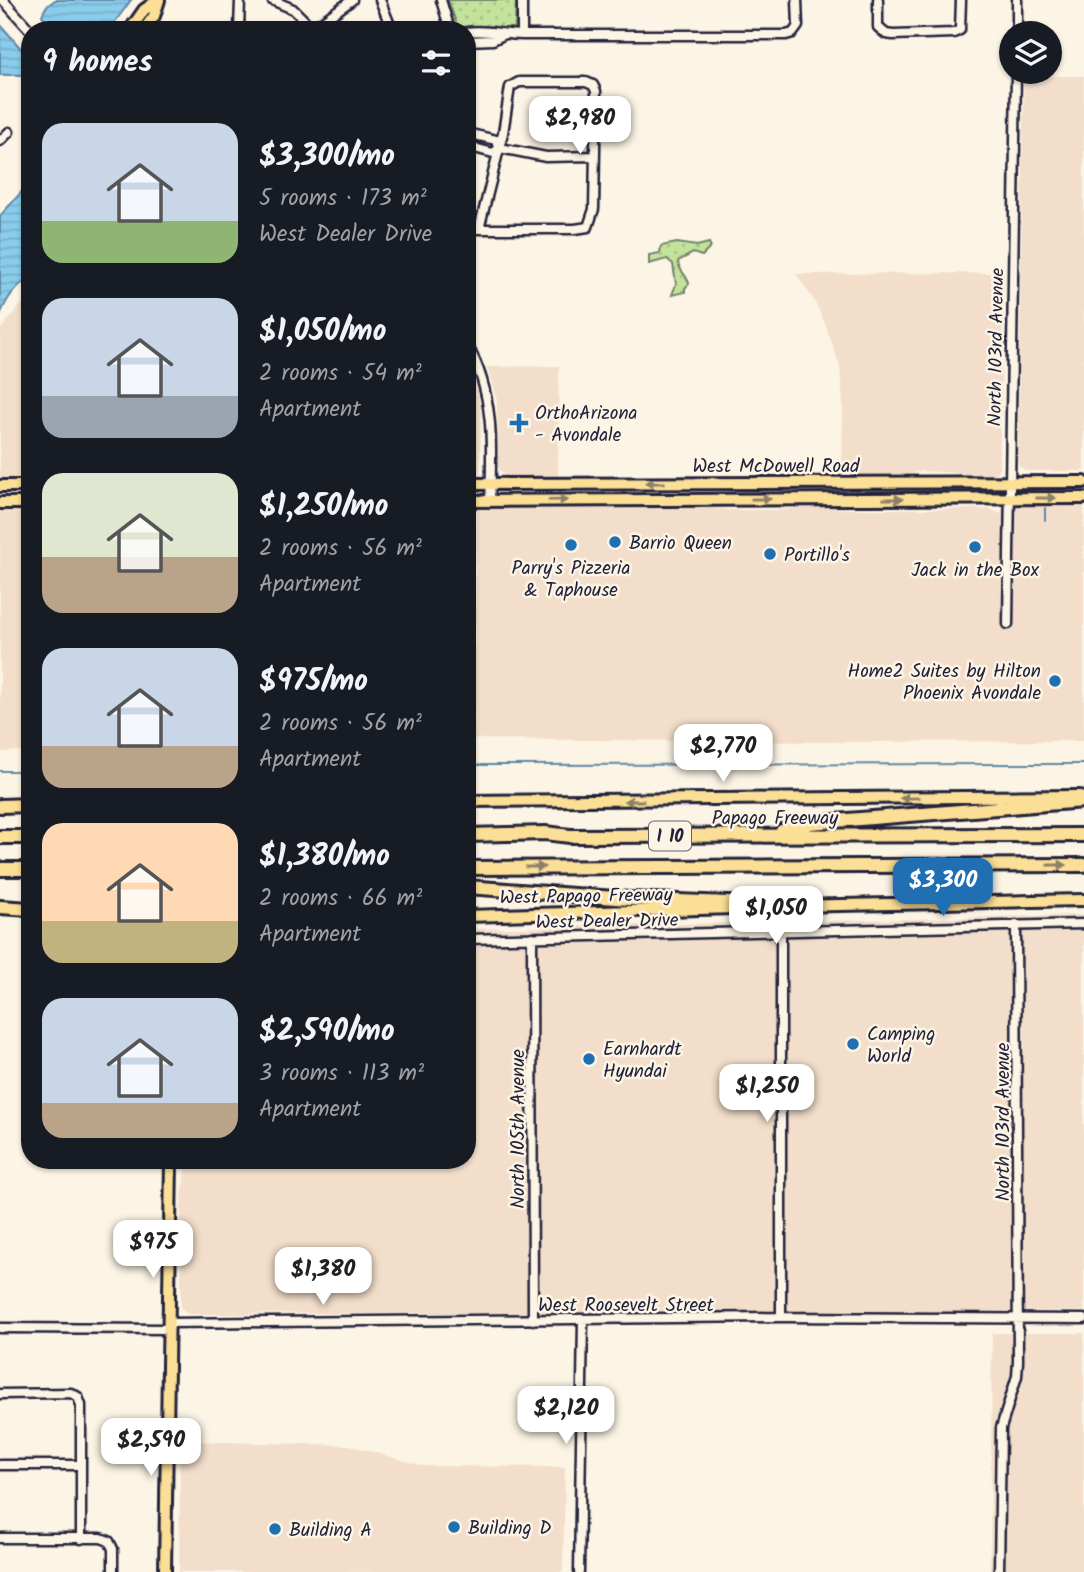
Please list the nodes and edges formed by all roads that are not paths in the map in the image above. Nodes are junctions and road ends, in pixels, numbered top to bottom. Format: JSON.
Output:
{"nodes":[{"id":1,"x":3,"y":0,"type":"edge"},
{"id":2,"x":158,"y":0,"type":"edge"},
{"id":3,"x":240,"y":0,"type":"edge"},
{"id":4,"x":272,"y":0,"type":"edge"},
{"id":5,"x":352,"y":0,"type":"edge"},
{"id":6,"x":380,"y":0,"type":"edge"},
{"id":7,"x":441,"y":0,"type":"edge"},
{"id":8,"x":522,"y":0,"type":"edge"},
{"id":9,"x":797,"y":0,"type":"edge"},
{"id":10,"x":878,"y":0,"type":"edge"},
{"id":11,"x":961,"y":0,"type":"edge"},
{"id":12,"x":1017,"y":0,"type":"edge"},
{"id":13,"x":22,"y":21,"type":"edge"},
{"id":14,"x":136,"y":21,"type":"edge"},
{"id":15,"x":150,"y":21,"type":"edge"},
{"id":16,"x":239,"y":21,"type":"edge"},
{"id":17,"x":306,"y":21,"type":"edge"},
{"id":18,"x":324,"y":21,"type":"edge"},
{"id":19,"x":388,"y":21,"type":"edge"},
{"id":20,"x":447,"y":21,"type":"edge"},
{"id":21,"x":1017,"y":21,"type":"edge"},
{"id":22,"x":476,"y":31,"type":"edge"},
{"id":23,"x":503,"y":35,"type":"junction"},
{"id":24,"x":522,"y":35,"type":"junction"},
{"id":25,"x":476,"y":41,"type":"edge"},
{"id":26,"x":1016,"y":84,"type":"edge"},
{"id":27,"x":9,"y":132,"type":"dead end"},
{"id":28,"x":478,"y":136,"type":"joint"},
{"id":29,"x":476,"y":139,"type":"edge"},
{"id":30,"x":0,"y":141,"type":"edge"},
{"id":31,"x":476,"y":148,"type":"edge"},
{"id":32,"x":500,"y":148,"type":"junction"},
{"id":33,"x":594,"y":156,"type":"junction"},
{"id":34,"x":476,"y":229,"type":"edge"},
{"id":35,"x":480,"y":229,"type":"junction"},
{"id":36,"x":476,"y":363,"type":"edge"},
{"id":37,"x":1084,"y":482,"type":"edge"},
{"id":38,"x":1008,"y":483,"type":"junction"},
{"id":39,"x":476,"y":484,"type":"edge"},
{"id":40,"x":491,"y":484,"type":"junction"},
{"id":41,"x":0,"y":486,"type":"edge"},
{"id":42,"x":21,"y":486,"type":"edge"},
{"id":43,"x":1083,"y":497,"type":"edge"},
{"id":44,"x":1008,"y":498,"type":"junction"},
{"id":45,"x":476,"y":501,"type":"edge"},
{"id":46,"x":490,"y":501,"type":"junction"},
{"id":47,"x":0,"y":503,"type":"edge"},
{"id":48,"x":21,"y":503,"type":"edge"},
{"id":49,"x":1008,"y":624,"type":"dead end"},
{"id":50,"x":1084,"y":799,"type":"edge"},
{"id":51,"x":476,"y":801,"type":"edge"},
{"id":52,"x":21,"y":805,"type":"edge"},
{"id":53,"x":0,"y":806,"type":"edge"},
{"id":54,"x":476,"y":835,"type":"edge"},
{"id":55,"x":769,"y":835,"type":"junction"},
{"id":56,"x":1084,"y":835,"type":"edge"},
{"id":57,"x":0,"y":837,"type":"edge"},
{"id":58,"x":21,"y":837,"type":"edge"},
{"id":59,"x":1084,"y":865,"type":"edge"},
{"id":60,"x":476,"y":868,"type":"edge"},
{"id":61,"x":0,"y":869,"type":"edge"},
{"id":62,"x":21,"y":869,"type":"edge"},
{"id":63,"x":476,"y":888,"type":"edge"},
{"id":64,"x":1084,"y":900,"type":"edge"},
{"id":65,"x":800,"y":906,"type":"junction"},
{"id":66,"x":0,"y":907,"type":"edge"},
{"id":67,"x":21,"y":908,"type":"edge"},
{"id":68,"x":476,"y":916,"type":"edge"},
{"id":69,"x":1084,"y":924,"type":"edge"},
{"id":70,"x":1016,"y":925,"type":"junction"},
{"id":71,"x":781,"y":931,"type":"junction"},
{"id":72,"x":532,"y":937,"type":"junction"},
{"id":73,"x":476,"y":939,"type":"edge"},
{"id":74,"x":171,"y":1169,"type":"edge"},
{"id":75,"x":781,"y":1317,"type":"junction"},
{"id":76,"x":533,"y":1320,"type":"junction"},
{"id":77,"x":583,"y":1320,"type":"junction"},
{"id":78,"x":1019,"y":1320,"type":"junction"},
{"id":79,"x":1084,"y":1320,"type":"edge"},
{"id":80,"x":168,"y":1326,"type":"junction"},
{"id":81,"x":0,"y":1328,"type":"edge"},
{"id":82,"x":0,"y":1394,"type":"edge"},
{"id":83,"x":0,"y":1465,"type":"edge"},
{"id":84,"x":81,"y":1465,"type":"junction"},
{"id":85,"x":0,"y":1538,"type":"edge"},
{"id":86,"x":81,"y":1539,"type":"junction"},
{"id":87,"x":113,"y":1572,"type":"edge"},
{"id":88,"x":165,"y":1572,"type":"edge"},
{"id":89,"x":579,"y":1572,"type":"edge"},
{"id":90,"x":999,"y":1572,"type":"edge"}],
"edges":[{"from":1,"to":13,"type":"street"},
{"from":2,"to":14,"type":"main road"},
{"from":2,"to":15,"type":"main road"},
{"from":3,"to":16,"type":"street"},
{"from":4,"to":17,"type":"street"},
{"from":5,"to":18,"type":"street"},
{"from":6,"to":19,"type":"street"},
{"from":7,"to":20,"type":"street"},
{"from":8,"to":24,"type":"street"},
{"from":9,"to":24,"type":"street"},
{"from":10,"to":11,"type":"street"},
{"from":12,"to":21,"type":"street"},
{"from":22,"to":23,"type":"street"},
{"from":23,"to":24,"type":"street"},
{"from":23,"to":25,"type":"street"},
{"from":26,"to":38,"type":"street","name":"North 103rd Avenue"},
{"from":27,"to":30,"type":"street"},
{"from":28,"to":29,"type":"street"},
{"from":28,"to":32,"type":"street"},
{"from":31,"to":32,"type":"street"},
{"from":32,"to":33,"type":"street"},
{"from":32,"to":33,"type":"street"},
{"from":32,"to":35,"type":"street"},
{"from":33,"to":35,"type":"street"},
{"from":34,"to":35,"type":"street"},
{"from":36,"to":40,"type":"street"},
{"from":37,"to":38,"type":"main road","name":"West McDowell Road"},
{"from":38,"to":40,"type":"main road","name":"West McDowell Road","one_way":true},
{"from":38,"to":44,"type":"street","name":"North 103rd Avenue"},
{"from":39,"to":40,"type":"main road","name":"West McDowell Road"},
{"from":40,"to":46,"type":"street"},
{"from":41,"to":42,"type":"main road"},
{"from":44,"to":43,"type":"main road","name":"West McDowell Road","one_way":true},
{"from":46,"to":44,"type":"main road","name":"West McDowell Road","one_way":true},
{"from":44,"to":49,"type":"street","name":"North 103rd Avenue"},
{"from":45,"to":46,"type":"main road","name":"West McDowell Road"},
{"from":47,"to":48,"type":"main road"},
{"from":50,"to":51,"type":"main road","one_way":true},
{"from":50,"to":55,"type":"highway"},
{"from":52,"to":53,"type":"highway"},
{"from":54,"to":55,"type":"highway","name":"Papago Freeway","number":"I 10"},
{"from":55,"to":56,"type":"highway","name":"Papago Freeway","number":"I 10"},
{"from":57,"to":58,"type":"highway"},
{"from":60,"to":59,"type":"highway","number":"I 10","one_way":true},
{"from":61,"to":62,"type":"highway"},
{"from":63,"to":65,"type":"highway"},
{"from":64,"to":65,"type":"main road","name":"West Papago Freeway"},
{"from":65,"to":68,"type":"main road","name":"West Papago Freeway"},
{"from":66,"to":67,"type":"highway"},
{"from":69,"to":70,"type":"street","name":"West Dealer Drive"},
{"from":70,"to":71,"type":"street","name":"West Dealer Drive"},
{"from":70,"to":78,"type":"street","name":"North 103rd Avenue"},
{"from":71,"to":72,"type":"street","name":"West Dealer Drive"},
{"from":71,"to":75,"type":"street"},
{"from":72,"to":73,"type":"street","name":"West Dealer Drive"},
{"from":72,"to":76,"type":"street","name":"North 105th Avenue"},
{"from":74,"to":80,"type":"main road"},
{"from":75,"to":77,"type":"street","name":"West Roosevelt Street"},
{"from":75,"to":78,"type":"street","name":"West Roosevelt Street"},
{"from":76,"to":77,"type":"street","name":"West Roosevelt Street"},
{"from":76,"to":80,"type":"street","name":"West Roosevelt Street"},
{"from":77,"to":89,"type":"street"},
{"from":78,"to":79,"type":"street","name":"West Roosevelt Street"},
{"from":78,"to":90,"type":"street","name":"North 103rd Avenue"},
{"from":80,"to":81,"type":"street","name":"West Roosevelt Street"},
{"from":80,"to":88,"type":"main road"},
{"from":82,"to":84,"type":"street"},
{"from":83,"to":84,"type":"street"},
{"from":84,"to":86,"type":"street"},
{"from":85,"to":86,"type":"street"},
{"from":86,"to":87,"type":"street"}]}
